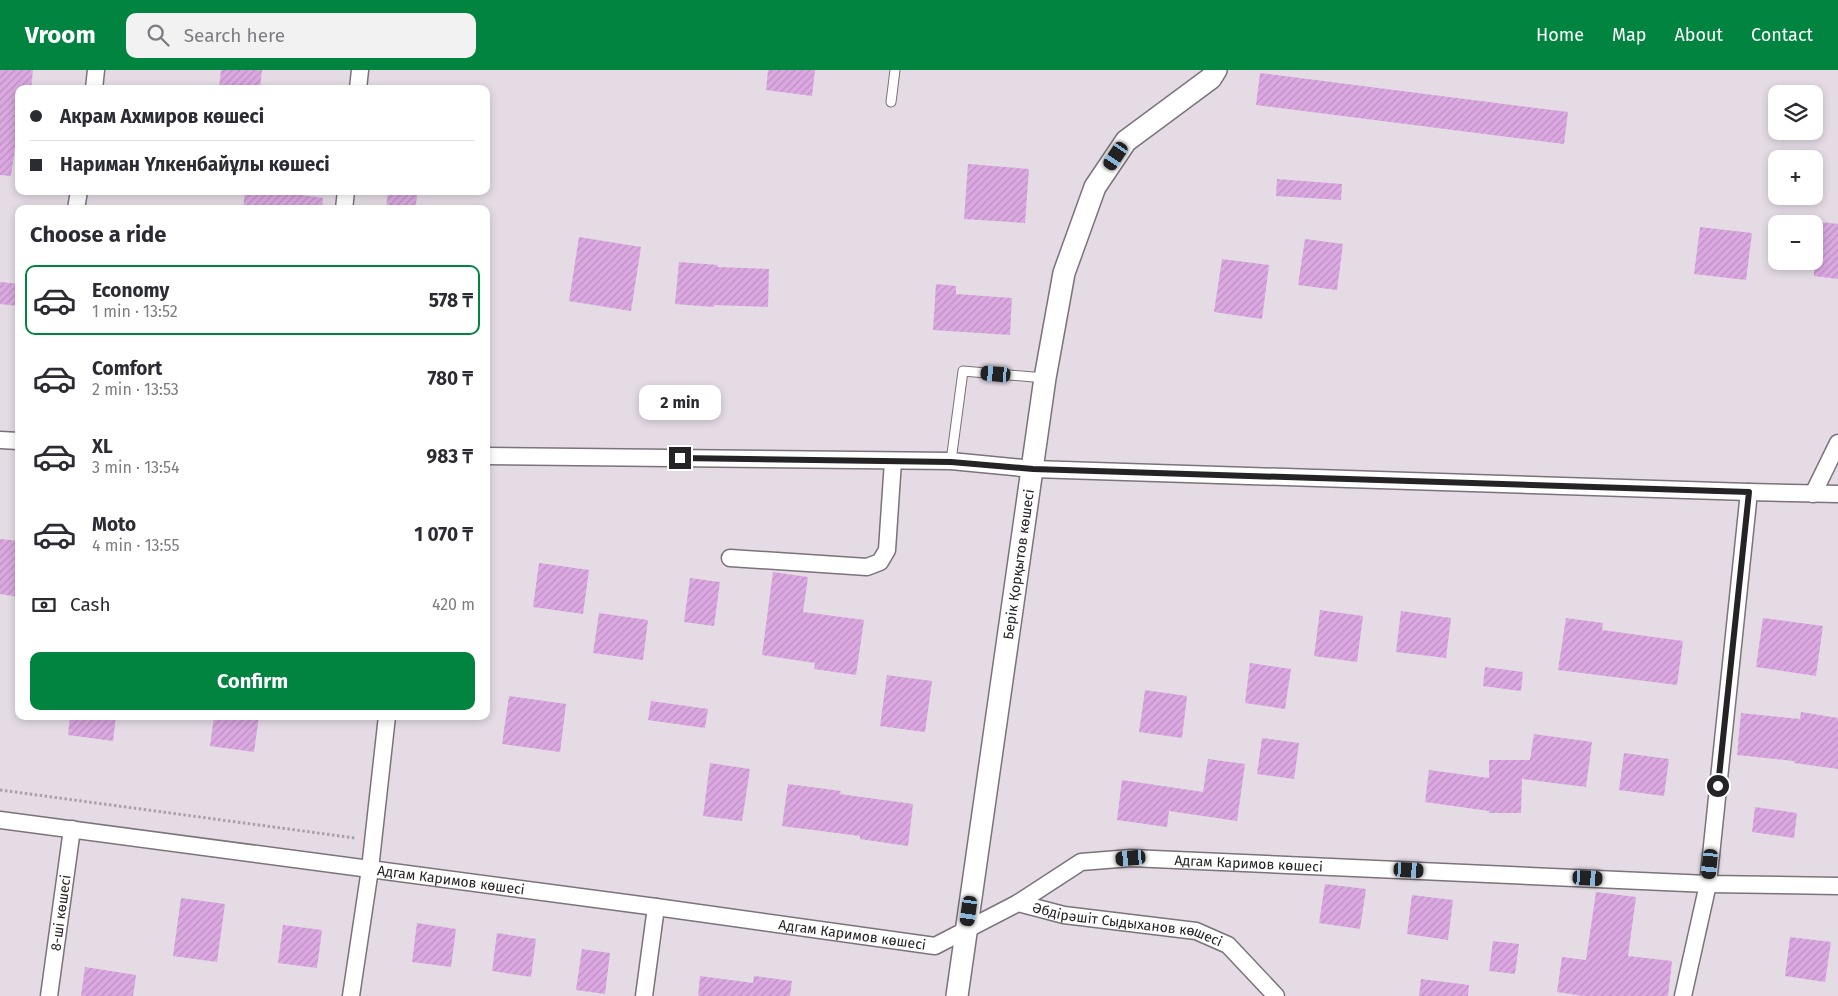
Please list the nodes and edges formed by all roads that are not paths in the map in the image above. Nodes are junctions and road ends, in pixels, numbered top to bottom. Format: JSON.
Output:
{"nodes":[{"id":1,"x":96,"y":70,"type":"edge"},
{"id":2,"x":360,"y":70,"type":"edge"},
{"id":3,"x":895,"y":70,"type":"edge"},
{"id":4,"x":1216,"y":70,"type":"edge"},
{"id":5,"x":94,"y":85,"type":"edge"},
{"id":6,"x":358,"y":85,"type":"edge"},
{"id":7,"x":890,"y":102,"type":"dead end"},
{"id":8,"x":1045,"y":378,"type":"junction"},
{"id":9,"x":0,"y":440,"type":"edge"},
{"id":10,"x":15,"y":441,"type":"edge"},
{"id":11,"x":1838,"y":443,"type":"edge"},
{"id":12,"x":490,"y":456,"type":"edge"},
{"id":13,"x":893,"y":461,"type":"junction"},
{"id":14,"x":951,"y":462,"type":"junction"},
{"id":15,"x":1033,"y":469,"type":"junction"},
{"id":16,"x":1749,"y":492,"type":"junction"},
{"id":17,"x":1813,"y":494,"type":"junction"},
{"id":18,"x":1838,"y":494,"type":"edge"},
{"id":19,"x":730,"y":558,"type":"dead end"},
{"id":20,"x":387,"y":720,"type":"edge"},
{"id":21,"x":0,"y":820,"type":"edge"},
{"id":22,"x":72,"y":830,"type":"junction"},
{"id":23,"x":370,"y":869,"type":"junction"},
{"id":24,"x":1708,"y":884,"type":"junction"},
{"id":25,"x":1838,"y":886,"type":"edge"},
{"id":26,"x":1018,"y":903,"type":"junction"},
{"id":27,"x":656,"y":907,"type":"junction"},
{"id":28,"x":966,"y":930,"type":"junction"},
{"id":29,"x":49,"y":996,"type":"edge"},
{"id":30,"x":351,"y":996,"type":"edge"},
{"id":31,"x":644,"y":996,"type":"edge"},
{"id":32,"x":957,"y":996,"type":"edge"},
{"id":33,"x":1276,"y":996,"type":"edge"},
{"id":34,"x":1683,"y":996,"type":"edge"}],
"edges":[{"from":1,"to":5,"type":"street"},
{"from":2,"to":6,"type":"street"},
{"from":3,"to":7,"type":"lane"},
{"from":4,"to":8,"type":"street","name":"Берік Қорқытов көшесі"},
{"from":8,"to":14,"type":"lane"},
{"from":8,"to":15,"type":"street","name":"Берік Қорқытов көшесі"},
{"from":9,"to":10,"type":"street"},
{"from":11,"to":17,"type":"street"},
{"from":12,"to":13,"type":"street"},
{"from":13,"to":14,"type":"street"},
{"from":13,"to":19,"type":"street"},
{"from":14,"to":15,"type":"street"},
{"from":15,"to":16,"type":"street"},
{"from":15,"to":28,"type":"street","name":"Берік Қорқытов көшесі"},
{"from":16,"to":17,"type":"street"},
{"from":16,"to":24,"type":"street"},
{"from":17,"to":18,"type":"street"},
{"from":20,"to":23,"type":"street"},
{"from":21,"to":22,"type":"street","name":"Адгам Каримов көшесі"},
{"from":22,"to":23,"type":"street","name":"Адгам Каримов көшесі"},
{"from":22,"to":29,"type":"street","name":"8-шi көшесi"},
{"from":23,"to":27,"type":"street","name":"Адгам Каримов көшесі"},
{"from":23,"to":30,"type":"street"},
{"from":24,"to":25,"type":"street","name":"Адгам Каримов көшесі"},
{"from":24,"to":26,"type":"street","name":"Адгам Каримов көшесі"},
{"from":24,"to":34,"type":"street"},
{"from":26,"to":28,"type":"street","name":"Адгам Каримов көшесі"},
{"from":26,"to":33,"type":"street","name":"Әбдірәшіт Сыдыханов көшесі"},
{"from":27,"to":28,"type":"street","name":"Адгам Каримов көшесі"},
{"from":27,"to":31,"type":"street"},
{"from":28,"to":32,"type":"street","name":"Берік Қорқытов көшесі"}]}
